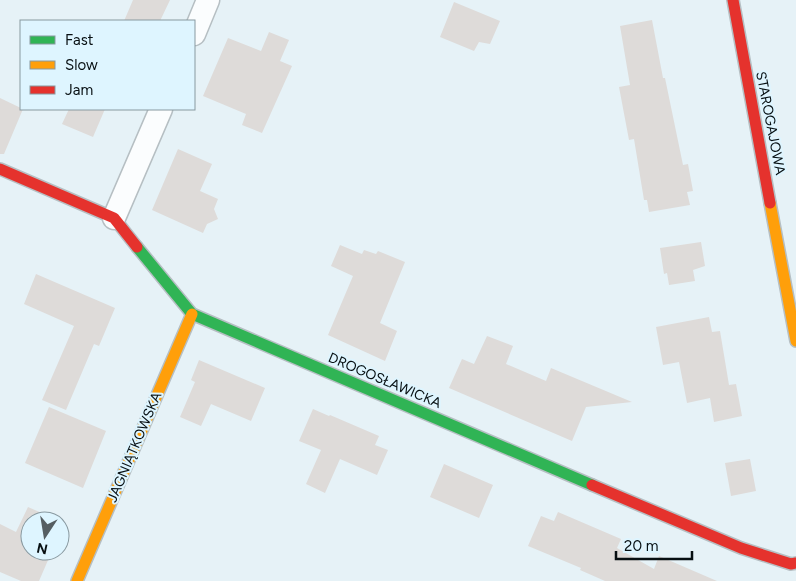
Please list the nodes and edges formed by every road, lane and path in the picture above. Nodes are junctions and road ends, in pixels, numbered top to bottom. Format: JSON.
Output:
{"nodes":[{"id":1,"x":208,"y":0,"type":"edge"},
{"id":2,"x":732,"y":0,"type":"edge"},
{"id":3,"x":195,"y":32,"type":"edge"},
{"id":4,"x":161,"y":110,"type":"edge"},
{"id":5,"x":0,"y":168,"type":"edge"},
{"id":6,"x":114,"y":218,"type":"junction"},
{"id":7,"x":192,"y":314,"type":"junction"},
{"id":8,"x":796,"y":341,"type":"edge"},
{"id":9,"x":796,"y":563,"type":"edge"},
{"id":10,"x":77,"y":581,"type":"edge"}],
"edges":[{"from":1,"to":3,"type":"street"},
{"from":2,"to":8,"type":"street","name":"STAROGAJOWA"},
{"from":4,"to":6,"type":"street"},
{"from":5,"to":6,"type":"street","name":"DROGOSŁAWICKA"},
{"from":6,"to":7,"type":"street","name":"DROGOSŁAWICKA"},
{"from":7,"to":9,"type":"street","name":"DROGOSŁAWICKA"},
{"from":7,"to":10,"type":"street","name":"JAGNIĄTKOWSKA"}]}
